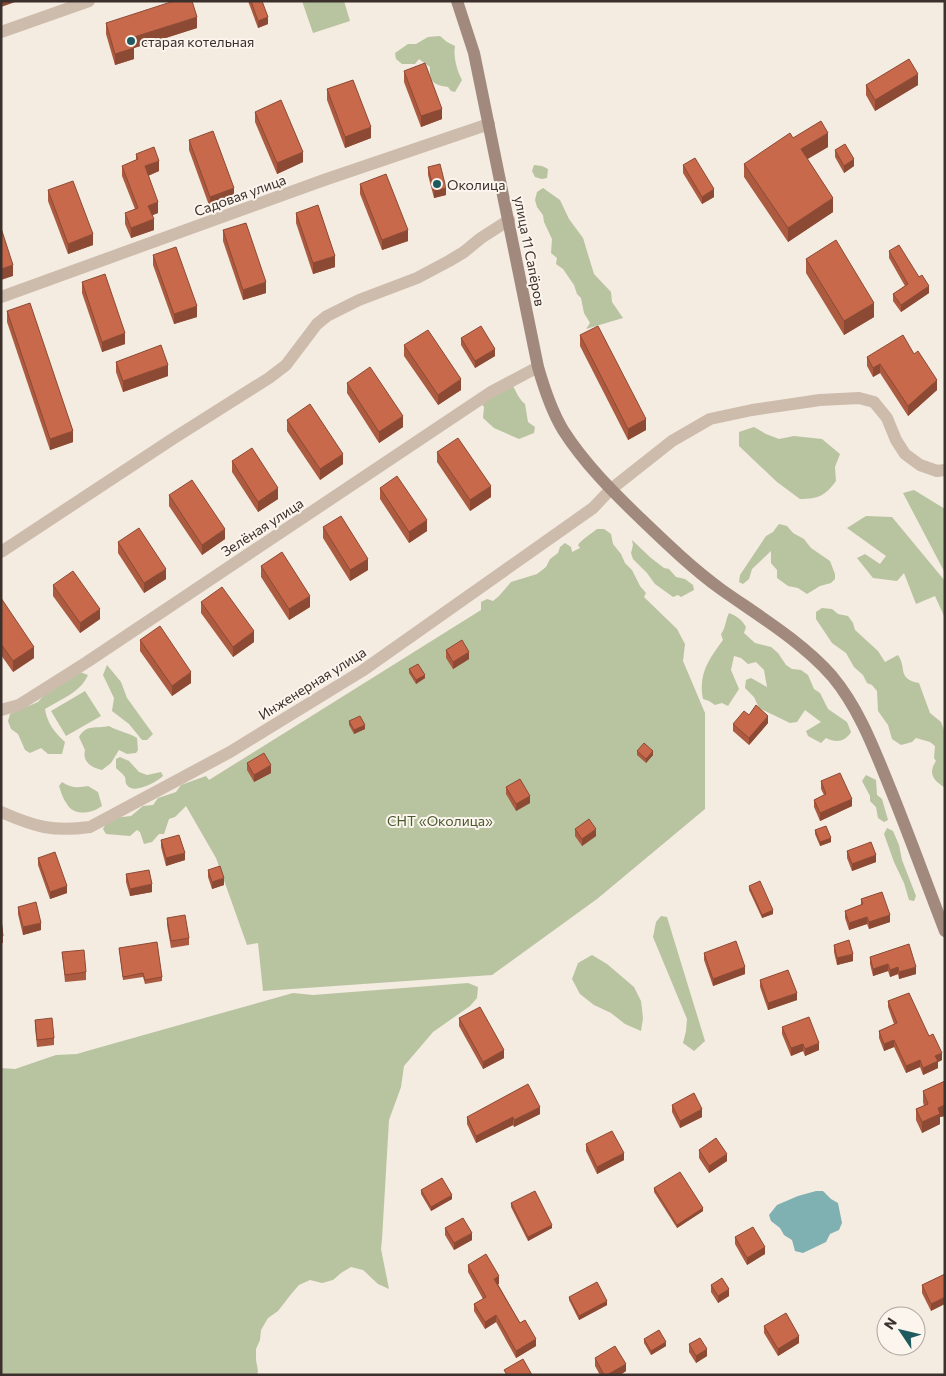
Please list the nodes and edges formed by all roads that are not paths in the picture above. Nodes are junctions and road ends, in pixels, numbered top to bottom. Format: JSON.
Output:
{"nodes":[{"id":1,"x":89,"y":1,"type":"edge"},
{"id":2,"x":457,"y":1,"type":"edge"},
{"id":3,"x":466,"y":1,"type":"edge"},
{"id":4,"x":1,"y":32,"type":"edge"},
{"id":5,"x":474,"y":53,"type":"junction"},
{"id":6,"x":489,"y":124,"type":"junction"},
{"id":7,"x":509,"y":220,"type":"junction"},
{"id":8,"x":1,"y":297,"type":"edge"},
{"id":9,"x":538,"y":367,"type":"junction"},
{"id":10,"x":945,"y":470,"type":"edge"},
{"id":11,"x":610,"y":490,"type":"junction"},
{"id":12,"x":1,"y":552,"type":"edge"},
{"id":13,"x":1,"y":710,"type":"edge"},
{"id":14,"x":1,"y":812,"type":"edge"},
{"id":15,"x":945,"y":931,"type":"edge"}],
"edges":[{"from":1,"to":4,"type":"street"},
{"from":2,"to":5,"type":"main road","name":"улица 11 Сапёров"},
{"from":3,"to":5,"type":"main road"},
{"from":5,"to":6,"type":"main road","name":"улица 11 Сапёров"},
{"from":6,"to":7,"type":"main road","name":"улица 11 Сапёров"},
{"from":6,"to":8,"type":"street","name":"Садовая улица"},
{"from":7,"to":9,"type":"main road","name":"улица 11 Сапёров"},
{"from":7,"to":12,"type":"street"},
{"from":9,"to":11,"type":"main road","name":"улица 11 Сапёров"},
{"from":9,"to":13,"type":"street","name":"Зелёная улица"},
{"from":10,"to":11,"type":"street","name":"Инженерная улица"},
{"from":11,"to":14,"type":"street","name":"Инженерная улица"},
{"from":11,"to":15,"type":"main road","name":"улица 11 Сапёров"}]}
